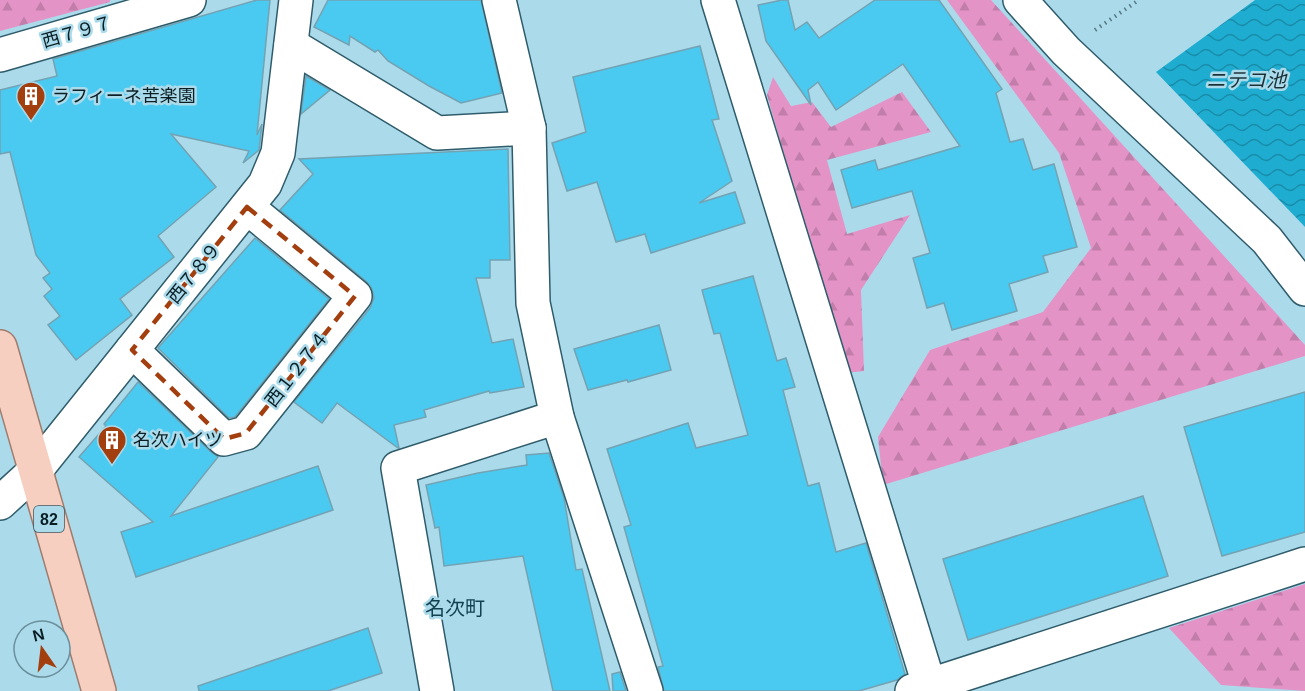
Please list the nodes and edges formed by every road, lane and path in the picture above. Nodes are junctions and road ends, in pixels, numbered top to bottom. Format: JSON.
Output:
{"nodes":[{"id":1,"x":189,"y":0,"type":"edge"},
{"id":2,"x":296,"y":0,"type":"edge"},
{"id":3,"x":499,"y":0,"type":"edge"},
{"id":4,"x":718,"y":0,"type":"edge"},
{"id":5,"x":1020,"y":0,"type":"edge"},
{"id":6,"x":1139,"y":0,"type":"edge"},
{"id":7,"x":291,"y":45,"type":"junction"},
{"id":8,"x":1066,"y":51,"type":"junction"},
{"id":9,"x":0,"y":55,"type":"edge"},
{"id":10,"x":529,"y":128,"type":"junction"},
{"id":11,"x":247,"y":207,"type":"junction"},
{"id":12,"x":1305,"y":289,"type":"edge"},
{"id":13,"x":0,"y":347,"type":"edge"},
{"id":14,"x":132,"y":350,"type":"junction"},
{"id":15,"x":557,"y":417,"type":"junction"},
{"id":16,"x":35,"y":471,"type":"junction"},
{"id":17,"x":0,"y":503,"type":"edge"},
{"id":18,"x":1305,"y":564,"type":"edge"},
{"id":19,"x":924,"y":689,"type":"edge"},
{"id":20,"x":99,"y":691,"type":"edge"},
{"id":21,"x":437,"y":691,"type":"edge"},
{"id":22,"x":646,"y":691,"type":"edge"}],
"edges":[{"from":1,"to":9,"type":"street","name":"西７９７"},
{"from":2,"to":7,"type":"street","name":"西７８９"},
{"from":3,"to":10,"type":"street"},
{"from":4,"to":19,"type":"street"},
{"from":5,"to":8,"type":"street"},
{"from":6,"to":8,"type":"path"},
{"from":7,"to":10,"type":"street"},
{"from":7,"to":11,"type":"street","name":"西７８９"},
{"from":8,"to":12,"type":"street"},
{"from":10,"to":15,"type":"street"},
{"from":11,"to":14,"type":"street","name":"西７８９"},
{"from":11,"to":14,"type":"street","name":"西１２７４"},
{"from":13,"to":16,"type":"main road","number":"82"},
{"from":14,"to":16,"type":"street","name":"西７８９"},
{"from":15,"to":21,"type":"street"},
{"from":15,"to":22,"type":"street"},
{"from":16,"to":17,"type":"street","name":"西７８９"},
{"from":16,"to":20,"type":"main road","number":"82"},
{"from":18,"to":19,"type":"street"}]}
